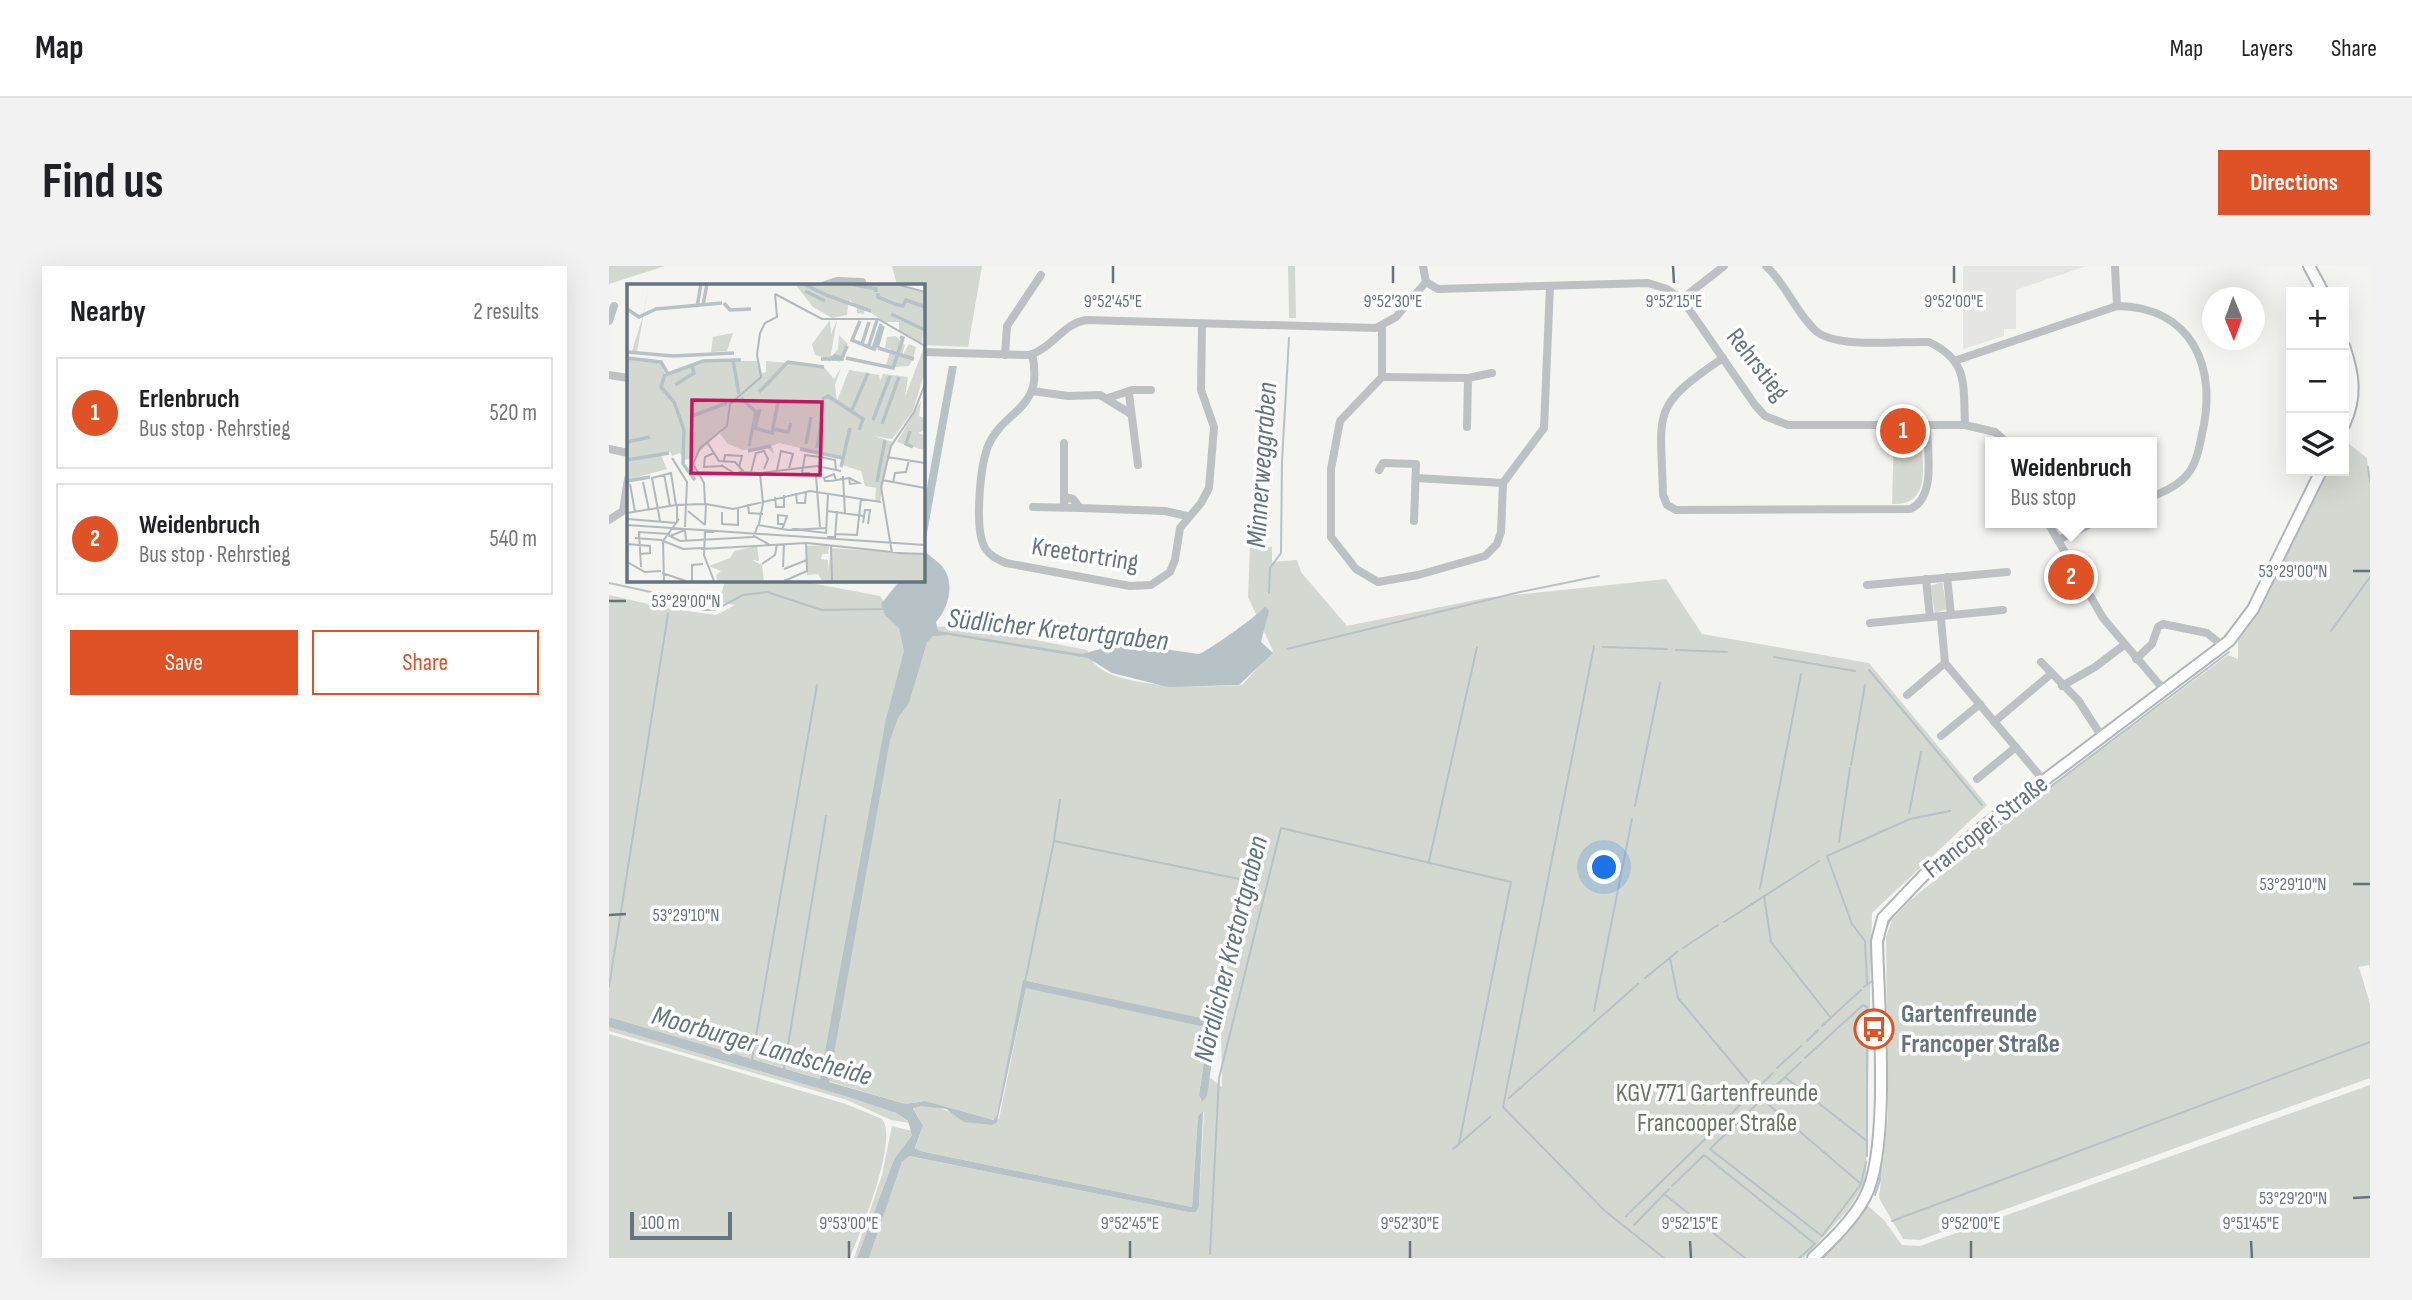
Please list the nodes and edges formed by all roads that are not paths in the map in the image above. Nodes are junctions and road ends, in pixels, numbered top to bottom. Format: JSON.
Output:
{"nodes":[{"id":1,"x":1423,"y":266,"type":"edge"},
{"id":2,"x":1724,"y":266,"type":"edge"},
{"id":3,"x":1766,"y":266,"type":"edge"},
{"id":4,"x":2115,"y":266,"type":"edge"},
{"id":5,"x":2309,"y":266,"type":"edge"},
{"id":6,"x":1041,"y":275,"type":"dead end"},
{"id":7,"x":1426,"y":282,"type":"junction"},
{"id":8,"x":828,"y":284,"type":"edge"},
{"id":9,"x":862,"y":284,"type":"edge"},
{"id":10,"x":1550,"y":286,"type":"junction"},
{"id":11,"x":2320,"y":287,"type":"edge"},
{"id":12,"x":1682,"y":299,"type":"junction"},
{"id":13,"x":614,"y":306,"type":"dead end"},
{"id":14,"x":2116,"y":306,"type":"junction"},
{"id":15,"x":609,"y":321,"type":"edge"},
{"id":16,"x":1202,"y":324,"type":"junction"},
{"id":17,"x":1382,"y":326,"type":"junction"},
{"id":18,"x":2345,"y":350,"type":"edge"},
{"id":19,"x":924,"y":352,"type":"edge"},
{"id":20,"x":1005,"y":355,"type":"junction"},
{"id":21,"x":1032,"y":355,"type":"junction"},
{"id":22,"x":1723,"y":358,"type":"junction"},
{"id":23,"x":1957,"y":360,"type":"junction"},
{"id":24,"x":1492,"y":373,"type":"dead end"},
{"id":25,"x":609,"y":374,"type":"edge"},
{"id":26,"x":627,"y":377,"type":"edge"},
{"id":27,"x":1382,"y":377,"type":"junction"},
{"id":28,"x":1468,"y":378,"type":"junction"},
{"id":29,"x":1151,"y":390,"type":"dead end"},
{"id":30,"x":1032,"y":391,"type":"junction"},
{"id":31,"x":1129,"y":394,"type":"junction"},
{"id":32,"x":1108,"y":398,"type":"junction"},
{"id":33,"x":2349,"y":413,"type":"edge"},
{"id":34,"x":1131,"y":414,"type":"junction"},
{"id":35,"x":1927,"y":425,"type":"junction"},
{"id":36,"x":1965,"y":425,"type":"junction"},
{"id":37,"x":1467,"y":427,"type":"dead end"},
{"id":38,"x":2000,"y":437,"type":"edge"},
{"id":39,"x":1064,"y":443,"type":"dead end"},
{"id":40,"x":609,"y":449,"type":"edge"},
{"id":41,"x":627,"y":453,"type":"edge"},
{"id":42,"x":1138,"y":466,"type":"dead end"},
{"id":43,"x":1379,"y":470,"type":"dead end"},
{"id":44,"x":2319,"y":476,"type":"edge"},
{"id":45,"x":1416,"y":478,"type":"junction"},
{"id":46,"x":1503,"y":483,"type":"junction"},
{"id":47,"x":2157,"y":494,"type":"edge"},
{"id":48,"x":1064,"y":502,"type":"junction"},
{"id":49,"x":1033,"y":507,"type":"dead end"},
{"id":50,"x":626,"y":512,"type":"edge"},
{"id":51,"x":1187,"y":516,"type":"junction"},
{"id":52,"x":609,"y":520,"type":"edge"},
{"id":53,"x":1414,"y":521,"type":"dead end"},
{"id":54,"x":2051,"y":528,"type":"edge"},
{"id":55,"x":2082,"y":528,"type":"edge"},
{"id":56,"x":2057,"y":540,"type":"junction"},
{"id":57,"x":2007,"y":572,"type":"dead end"},
{"id":58,"x":1947,"y":577,"type":"junction"},
{"id":59,"x":1926,"y":579,"type":"junction"},
{"id":60,"x":1867,"y":585,"type":"dead end"},
{"id":61,"x":2003,"y":610,"type":"dead end"},
{"id":62,"x":1951,"y":615,"type":"junction"},
{"id":63,"x":1930,"y":617,"type":"junction"},
{"id":64,"x":1941,"y":619,"type":"junction"},
{"id":65,"x":1870,"y":623,"type":"dead end"},
{"id":66,"x":2124,"y":645,"type":"junction"},
{"id":67,"x":2223,"y":646,"type":"junction"},
{"id":68,"x":2136,"y":659,"type":"junction"},
{"id":69,"x":2041,"y":662,"type":"dead end"},
{"id":70,"x":1945,"y":663,"type":"junction"},
{"id":71,"x":2051,"y":674,"type":"junction"},
{"id":72,"x":2062,"y":686,"type":"junction"},
{"id":73,"x":2164,"y":690,"type":"junction"},
{"id":74,"x":1907,"y":695,"type":"dead end"},
{"id":75,"x":1980,"y":704,"type":"junction"},
{"id":76,"x":1994,"y":722,"type":"junction"},
{"id":77,"x":1941,"y":737,"type":"dead end"},
{"id":78,"x":2102,"y":737,"type":"junction"},
{"id":79,"x":2015,"y":747,"type":"junction"},
{"id":80,"x":1977,"y":779,"type":"dead end"},
{"id":81,"x":2044,"y":781,"type":"junction"},
{"id":82,"x":1813,"y":1258,"type":"edge"}],
"edges":[{"from":1,"to":7,"type":"street"},
{"from":2,"to":12,"type":"street"},
{"from":3,"to":23,"type":"street"},
{"from":4,"to":14,"type":"street"},
{"from":5,"to":11,"type":"main road"},
{"from":6,"to":20,"type":"street"},
{"from":7,"to":10,"type":"street","name":"Rehrstieg"},
{"from":7,"to":17,"type":"street"},
{"from":8,"to":9,"type":"street"},
{"from":10,"to":12,"type":"street","name":"Rehrstieg"},
{"from":10,"to":46,"type":"street"},
{"from":12,"to":22,"type":"street","name":"Rehrstieg"},
{"from":13,"to":15,"type":"street"},
{"from":14,"to":23,"type":"street"},
{"from":14,"to":47,"type":"street"},
{"from":16,"to":17,"type":"street"},
{"from":16,"to":21,"type":"street"},
{"from":16,"to":51,"type":"street","name":"Kreetortring"},
{"from":17,"to":27,"type":"street"},
{"from":18,"to":33,"type":"main road"},
{"from":19,"to":20,"type":"street"},
{"from":20,"to":21,"type":"street"},
{"from":21,"to":30,"type":"street"},
{"from":22,"to":35,"type":"street","name":"Rehrstieg"},
{"from":22,"to":35,"type":"street"},
{"from":23,"to":36,"type":"street"},
{"from":24,"to":28,"type":"street"},
{"from":25,"to":26,"type":"street"},
{"from":27,"to":28,"type":"street"},
{"from":27,"to":46,"type":"street"},
{"from":28,"to":37,"type":"street"},
{"from":29,"to":31,"type":"street"},
{"from":30,"to":32,"type":"street"},
{"from":30,"to":51,"type":"street","name":"Kreetortring"},
{"from":31,"to":32,"type":"street"},
{"from":31,"to":34,"type":"street"},
{"from":32,"to":34,"type":"street"},
{"from":34,"to":42,"type":"street"},
{"from":35,"to":36,"type":"street","name":"Rehrstieg"},
{"from":36,"to":38,"type":"street","name":"Rehrstieg"},
{"from":39,"to":48,"type":"street"},
{"from":40,"to":41,"type":"street"},
{"from":43,"to":45,"type":"street"},
{"from":44,"to":67,"type":"main road","name":"Francoper Straße"},
{"from":45,"to":46,"type":"street"},
{"from":45,"to":53,"type":"street"},
{"from":48,"to":49,"type":"street"},
{"from":48,"to":51,"type":"street"},
{"from":50,"to":52,"type":"street"},
{"from":54,"to":56,"type":"street"},
{"from":55,"to":56,"type":"street"},
{"from":56,"to":66,"type":"street"},
{"from":57,"to":58,"type":"street"},
{"from":58,"to":59,"type":"street"},
{"from":58,"to":62,"type":"street"},
{"from":59,"to":60,"type":"street"},
{"from":59,"to":63,"type":"street"},
{"from":61,"to":62,"type":"street"},
{"from":62,"to":64,"type":"street"},
{"from":63,"to":64,"type":"street"},
{"from":63,"to":65,"type":"street"},
{"from":64,"to":70,"type":"street"},
{"from":66,"to":68,"type":"street"},
{"from":66,"to":72,"type":"street"},
{"from":67,"to":68,"type":"street"},
{"from":67,"to":73,"type":"main road","name":"Francoper Straße"},
{"from":68,"to":73,"type":"street"},
{"from":69,"to":71,"type":"street"},
{"from":70,"to":74,"type":"street"},
{"from":70,"to":75,"type":"street"},
{"from":71,"to":72,"type":"street"},
{"from":71,"to":76,"type":"street"},
{"from":72,"to":78,"type":"street"},
{"from":73,"to":78,"type":"main road","name":"Francoper Straße"},
{"from":75,"to":76,"type":"street"},
{"from":75,"to":77,"type":"street"},
{"from":76,"to":79,"type":"street"},
{"from":78,"to":81,"type":"main road","name":"Francoper Straße"},
{"from":79,"to":80,"type":"street"},
{"from":79,"to":81,"type":"street"},
{"from":81,"to":82,"type":"main road","name":"Francoper Straße"}]}
